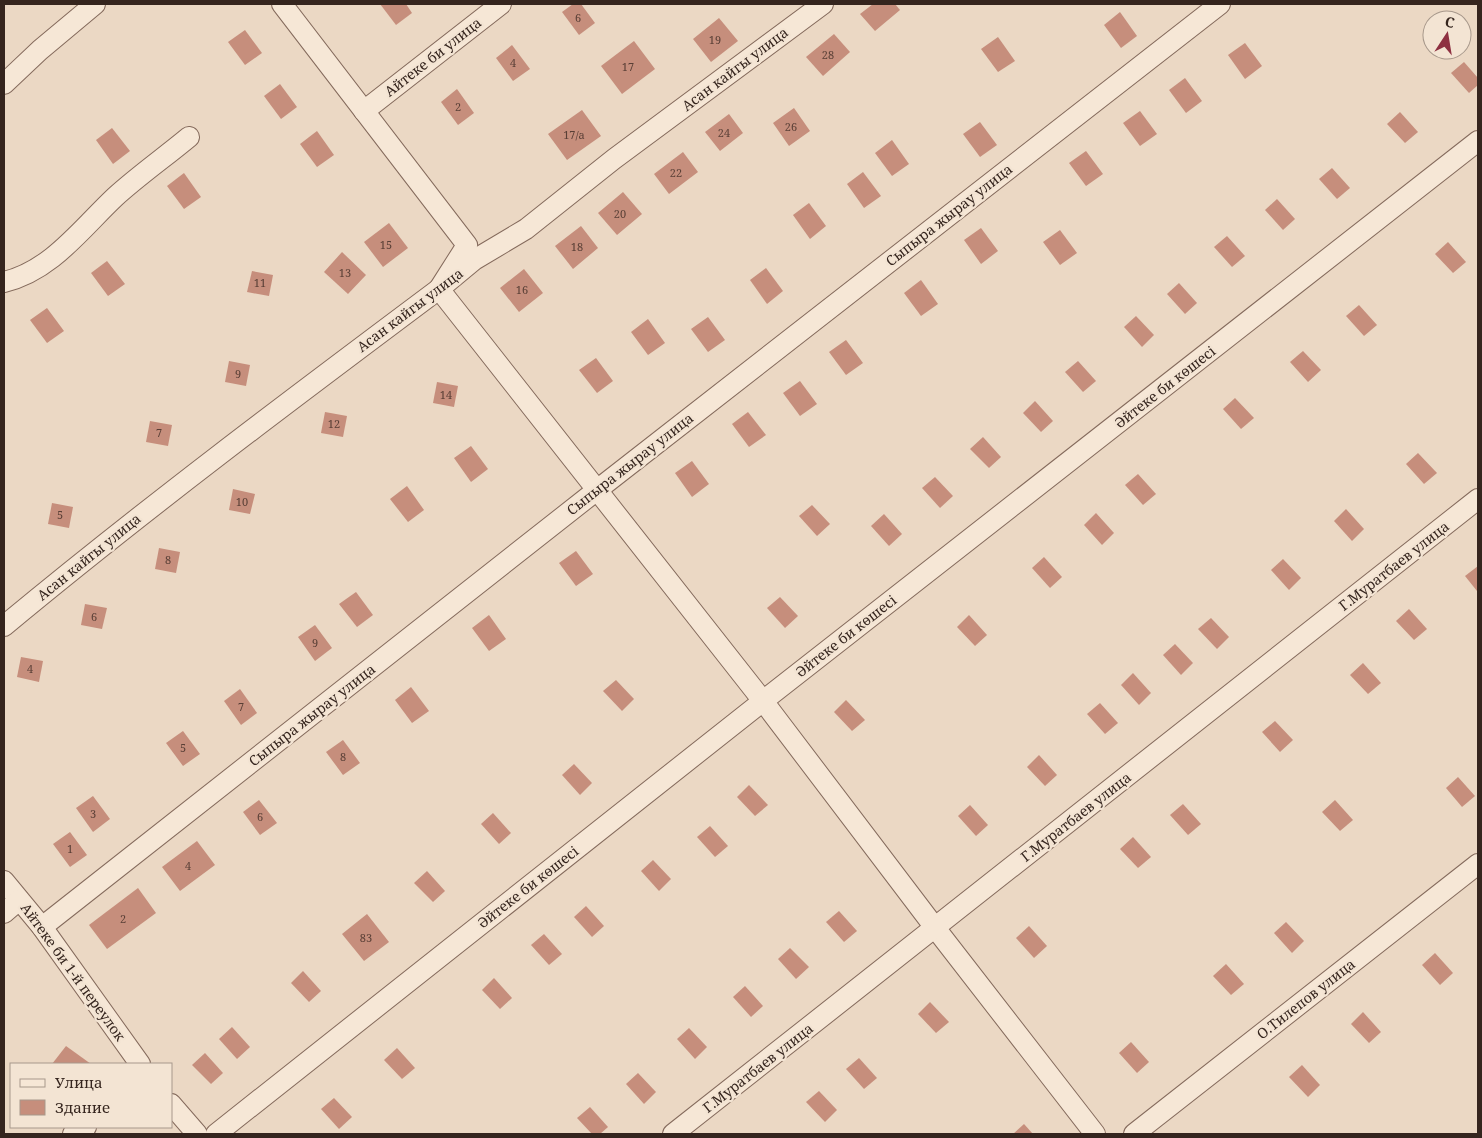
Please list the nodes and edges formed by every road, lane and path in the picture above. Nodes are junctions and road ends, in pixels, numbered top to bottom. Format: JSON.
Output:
{"nodes":[{"id":1,"x":95,"y":4,"type":"edge"},
{"id":2,"x":282,"y":4,"type":"edge"},
{"id":3,"x":501,"y":4,"type":"edge"},
{"id":4,"x":823,"y":4,"type":"edge"},
{"id":5,"x":1220,"y":4,"type":"edge"},
{"id":6,"x":4,"y":84,"type":"edge"},
{"id":7,"x":364,"y":111,"type":"junction"},
{"id":8,"x":189,"y":137,"type":"dead end"},
{"id":9,"x":1478,"y":141,"type":"edge"},
{"id":10,"x":4,"y":282,"type":"edge"},
{"id":11,"x":439,"y":289,"type":"junction"},
{"id":12,"x":597,"y":490,"type":"junction"},
{"id":13,"x":1478,"y":499,"type":"edge"},
{"id":14,"x":4,"y":626,"type":"edge"},
{"id":15,"x":763,"y":701,"type":"junction"},
{"id":16,"x":1478,"y":864,"type":"edge"},
{"id":17,"x":4,"y":881,"type":"edge"},
{"id":18,"x":19,"y":900,"type":"junction"},
{"id":19,"x":4,"y":913,"type":"edge"},
{"id":20,"x":42,"y":927,"type":"junction"},
{"id":21,"x":936,"y":928,"type":"junction"},
{"id":22,"x":139,"y":1063,"type":"edge"},
{"id":23,"x":172,"y":1105,"type":"edge"},
{"id":24,"x":84,"y":1128,"type":"edge"},
{"id":25,"x":73,"y":1134,"type":"edge"},
{"id":26,"x":197,"y":1134,"type":"edge"},
{"id":27,"x":216,"y":1134,"type":"edge"},
{"id":28,"x":674,"y":1134,"type":"edge"},
{"id":29,"x":1095,"y":1134,"type":"edge"},
{"id":30,"x":1134,"y":1134,"type":"edge"}],
"edges":[{"from":1,"to":6,"type":"street"},
{"from":2,"to":7,"type":"street"},
{"from":3,"to":7,"type":"street","name":"Айтеке би улица"},
{"from":4,"to":11,"type":"street","name":"Асан кайгы улица"},
{"from":5,"to":12,"type":"street","name":"Сыпыра жырау улица"},
{"from":7,"to":11,"type":"street"},
{"from":8,"to":10,"type":"street"},
{"from":9,"to":15,"type":"street","name":"Әйтеке би көшесі"},
{"from":11,"to":12,"type":"street"},
{"from":11,"to":14,"type":"street","name":"Асан кайгы улица"},
{"from":12,"to":15,"type":"street"},
{"from":12,"to":20,"type":"street","name":"Сыпыра жырау улица"},
{"from":13,"to":21,"type":"street","name":"Г.Муратбаев улица"},
{"from":15,"to":21,"type":"street"},
{"from":15,"to":27,"type":"street","name":"Әйтеке би көшесі"},
{"from":16,"to":30,"type":"street","name":"О.Тилепов улица"},
{"from":17,"to":18,"type":"street","name":"Айтеке би 1-й переулок"},
{"from":18,"to":19,"type":"street"},
{"from":18,"to":20,"type":"street","name":"Айтеке би 1-й переулок"},
{"from":20,"to":22,"type":"street","name":"Айтеке би 1-й переулок"},
{"from":21,"to":28,"type":"street","name":"Г.Муратбаев улица"},
{"from":21,"to":29,"type":"street"},
{"from":23,"to":26,"type":"street"},
{"from":24,"to":25,"type":"street"}]}
